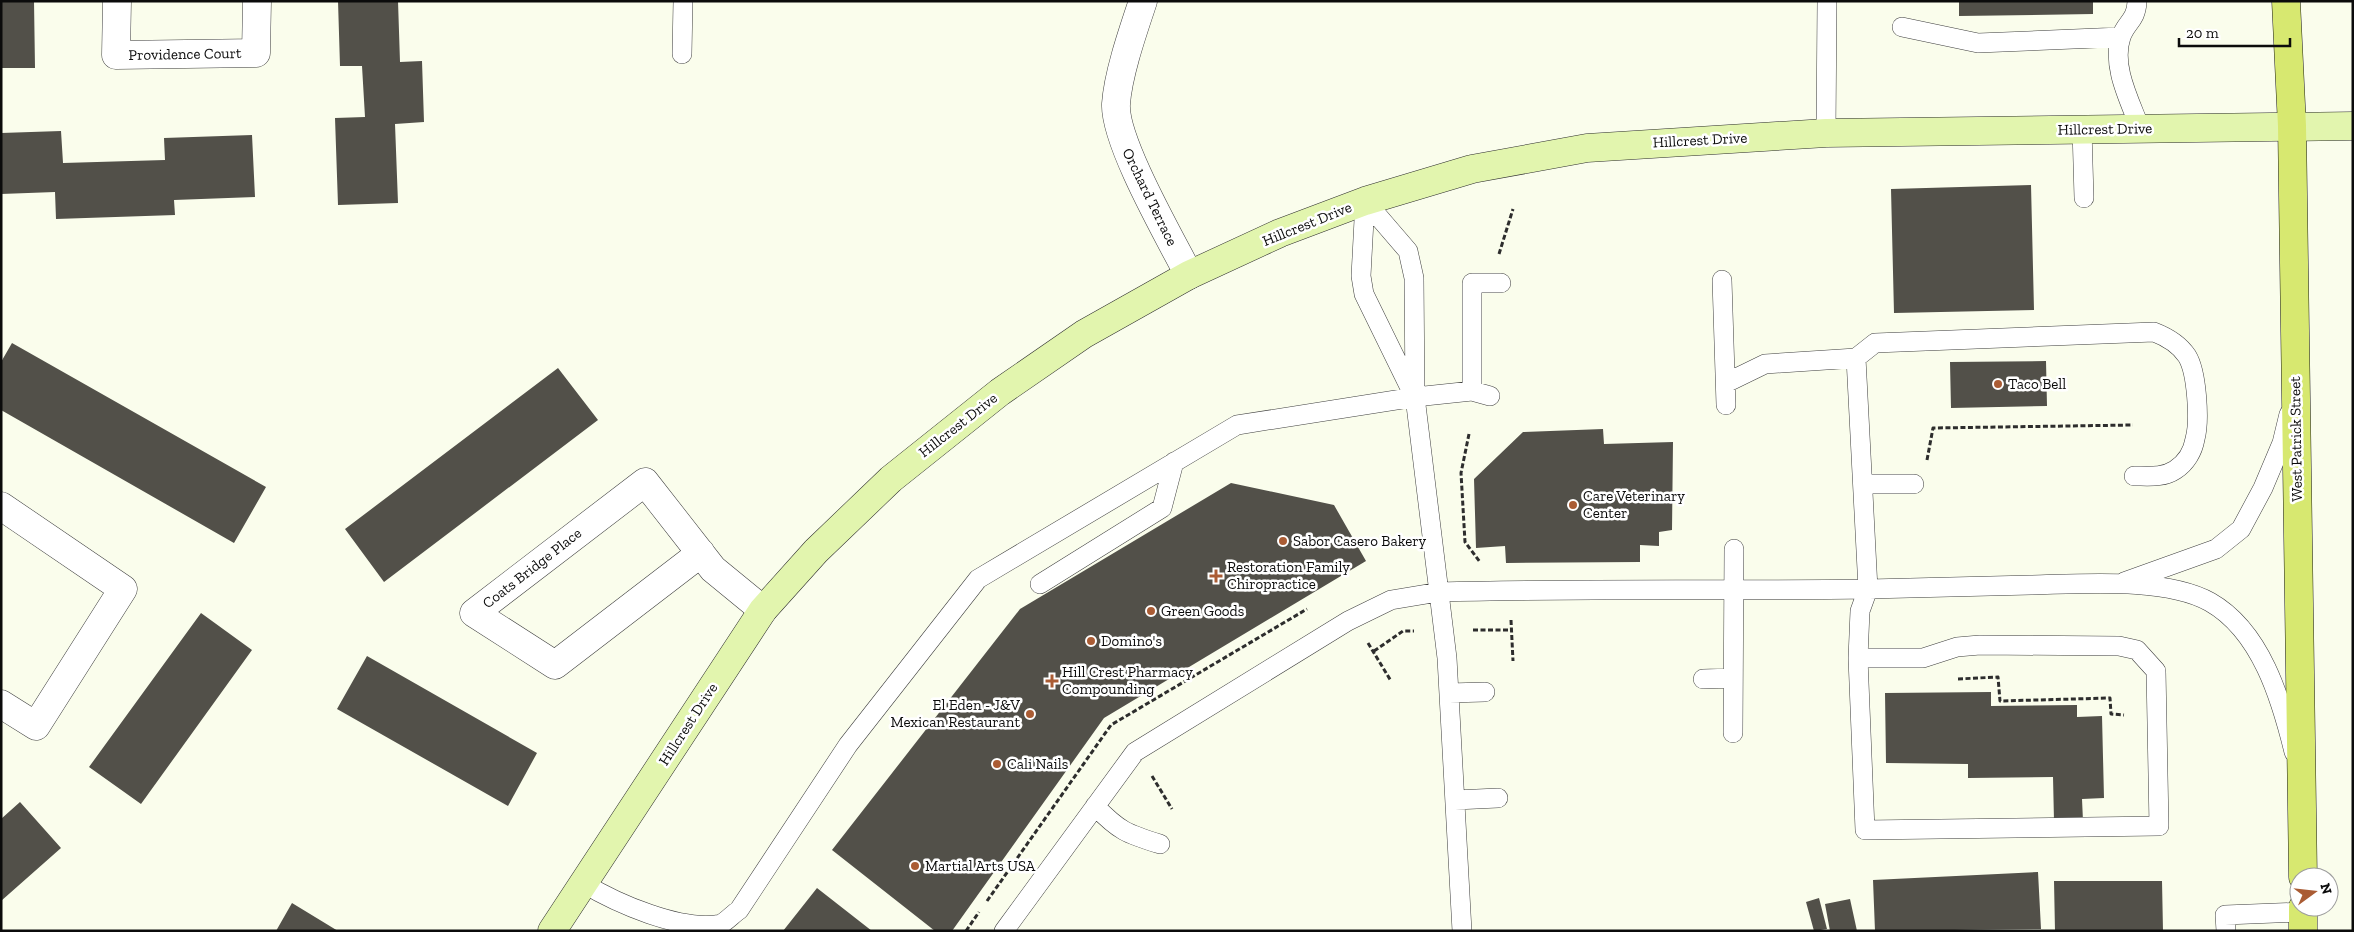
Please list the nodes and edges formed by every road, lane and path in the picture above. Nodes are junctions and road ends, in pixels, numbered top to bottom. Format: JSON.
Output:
{"nodes":[{"id":1,"x":117,"y":1,"type":"edge"},
{"id":2,"x":257,"y":1,"type":"edge"},
{"id":3,"x":683,"y":1,"type":"edge"},
{"id":4,"x":1143,"y":1,"type":"edge"},
{"id":5,"x":1827,"y":1,"type":"edge"},
{"id":6,"x":2286,"y":1,"type":"edge"},
{"id":7,"x":2137,"y":2,"type":"edge"},
{"id":8,"x":1902,"y":27,"type":"dead end"},
{"id":9,"x":2121,"y":37,"type":"junction"},
{"id":10,"x":682,"y":54,"type":"dead end"},
{"id":11,"x":2292,"y":126,"type":"junction"},
{"id":12,"x":2353,"y":126,"type":"edge"},
{"id":13,"x":2140,"y":128,"type":"junction"},
{"id":14,"x":2082,"y":129,"type":"junction"},
{"id":15,"x":1826,"y":133,"type":"junction"},
{"id":16,"x":2084,"y":198,"type":"dead end"},
{"id":17,"x":1365,"y":201,"type":"junction"},
{"id":18,"x":1513,"y":209,"type":"dead end"},
{"id":19,"x":1499,"y":254,"type":"dead end"},
{"id":20,"x":1189,"y":275,"type":"junction"},
{"id":21,"x":1722,"y":280,"type":"dead end"},
{"id":22,"x":1501,"y":283,"type":"dead end"},
{"id":23,"x":1856,"y":358,"type":"junction"},
{"id":24,"x":1726,"y":383,"type":"junction"},
{"id":25,"x":1472,"y":391,"type":"junction"},
{"id":26,"x":2295,"y":394,"type":"junction"},
{"id":27,"x":1490,"y":396,"type":"dead end"},
{"id":28,"x":1415,"y":398,"type":"junction"},
{"id":29,"x":1726,"y":405,"type":"dead end"},
{"id":30,"x":2133,"y":425,"type":"dead end"},
{"id":31,"x":1469,"y":434,"type":"dead end"},
{"id":32,"x":1926,"y":461,"type":"dead end"},
{"id":33,"x":1174,"y":462,"type":"junction"},
{"id":34,"x":2134,"y":476,"type":"dead end"},
{"id":35,"x":1863,"y":484,"type":"junction"},
{"id":36,"x":1914,"y":484,"type":"dead end"},
{"id":37,"x":1,"y":506,"type":"edge"},
{"id":38,"x":1734,"y":549,"type":"dead end"},
{"id":39,"x":701,"y":553,"type":"junction"},
{"id":40,"x":1480,"y":562,"type":"dead end"},
{"id":41,"x":2120,"y":583,"type":"junction"},
{"id":42,"x":1040,"y":584,"type":"dead end"},
{"id":43,"x":1734,"y":589,"type":"junction"},
{"id":44,"x":1868,"y":589,"type":"junction"},
{"id":45,"x":1439,"y":592,"type":"junction"},
{"id":46,"x":764,"y":610,"type":"junction"},
{"id":47,"x":1511,"y":614,"type":"dead end"},
{"id":48,"x":1858,"y":658,"type":"junction"},
{"id":49,"x":1513,"y":661,"type":"dead end"},
{"id":50,"x":1733,"y":678,"type":"junction"},
{"id":51,"x":1703,"y":679,"type":"dead end"},
{"id":52,"x":1949,"y":680,"type":"dead end"},
{"id":53,"x":1486,"y":692,"type":"dead end"},
{"id":54,"x":1449,"y":693,"type":"junction"},
{"id":55,"x":1,"y":704,"type":"edge"},
{"id":56,"x":2124,"y":714,"type":"dead end"},
{"id":57,"x":1732,"y":733,"type":"dead end"},
{"id":58,"x":2304,"y":789,"type":"junction"},
{"id":59,"x":1498,"y":798,"type":"dead end"},
{"id":60,"x":1456,"y":800,"type":"junction"},
{"id":61,"x":1095,"y":806,"type":"junction"},
{"id":62,"x":1160,"y":844,"type":"dead end"},
{"id":63,"x":2303,"y":867,"type":"edge"},
{"id":64,"x":583,"y":883,"type":"junction"},
{"id":65,"x":2289,"y":917,"type":"edge"},
{"id":66,"x":552,"y":931,"type":"edge"},
{"id":67,"x":1004,"y":931,"type":"edge"},
{"id":68,"x":1462,"y":931,"type":"edge"},
{"id":69,"x":2226,"y":931,"type":"edge"}],
"edges":[{"from":1,"to":2,"type":"street","name":"Providence Court"},
{"from":3,"to":10,"type":"lane"},
{"from":4,"to":20,"type":"street","name":"Orchard Terrace"},
{"from":5,"to":15,"type":"lane"},
{"from":6,"to":11,"type":"main road","name":"West Patrick Street"},
{"from":7,"to":9,"type":"lane"},
{"from":8,"to":9,"type":"lane"},
{"from":9,"to":13,"type":"lane"},
{"from":11,"to":12,"type":"street","name":"Hillcrest Drive"},
{"from":11,"to":13,"type":"street","name":"Hillcrest Drive"},
{"from":11,"to":26,"type":"main road","name":"West Patrick Street"},
{"from":13,"to":14,"type":"street","name":"Hillcrest Drive"},
{"from":14,"to":15,"type":"street","name":"Hillcrest Drive"},
{"from":14,"to":16,"type":"lane"},
{"from":15,"to":17,"type":"street","name":"Hillcrest Drive"},
{"from":17,"to":20,"type":"street","name":"Hillcrest Drive"},
{"from":17,"to":28,"type":"lane"},
{"from":17,"to":28,"type":"lane"},
{"from":18,"to":19,"type":"path"},
{"from":20,"to":46,"type":"street","name":"Hillcrest Drive"},
{"from":21,"to":24,"type":"lane"},
{"from":22,"to":25,"type":"lane"},
{"from":23,"to":24,"type":"lane"},
{"from":23,"to":34,"type":"lane"},
{"from":23,"to":35,"type":"lane"},
{"from":24,"to":29,"type":"lane"},
{"from":25,"to":27,"type":"lane"},
{"from":25,"to":28,"type":"lane"},
{"from":26,"to":41,"type":"lane"},
{"from":26,"to":58,"type":"main road","name":"West Patrick Street"},
{"from":28,"to":33,"type":"lane"},
{"from":28,"to":45,"type":"lane"},
{"from":30,"to":32,"type":"path"},
{"from":31,"to":40,"type":"path"},
{"from":33,"to":42,"type":"lane"},
{"from":33,"to":64,"type":"lane"},
{"from":35,"to":36,"type":"lane"},
{"from":35,"to":44,"type":"lane"},
{"from":37,"to":55,"type":"street"},
{"from":38,"to":43,"type":"lane"},
{"from":39,"to":39,"type":"street","name":"Coats Bridge Place"},
{"from":39,"to":46,"type":"street","name":"Coats Bridge Place"},
{"from":41,"to":44,"type":"lane"},
{"from":41,"to":58,"type":"lane"},
{"from":43,"to":44,"type":"lane"},
{"from":43,"to":45,"type":"lane"},
{"from":43,"to":50,"type":"lane"},
{"from":44,"to":48,"type":"lane"},
{"from":45,"to":54,"type":"lane"},
{"from":45,"to":61,"type":"lane"},
{"from":46,"to":64,"type":"street","name":"Hillcrest Drive"},
{"from":47,"to":49,"type":"path"},
{"from":48,"to":48,"type":"lane"},
{"from":50,"to":51,"type":"lane"},
{"from":50,"to":57,"type":"lane"},
{"from":52,"to":56,"type":"path"},
{"from":53,"to":54,"type":"lane"},
{"from":54,"to":60,"type":"lane"},
{"from":58,"to":63,"type":"main road","name":"West Patrick Street"},
{"from":59,"to":60,"type":"lane"},
{"from":60,"to":68,"type":"lane"},
{"from":61,"to":62,"type":"lane"},
{"from":61,"to":67,"type":"lane"},
{"from":64,"to":66,"type":"street","name":"Hillcrest Drive"},
{"from":65,"to":69,"type":"lane"}]}
